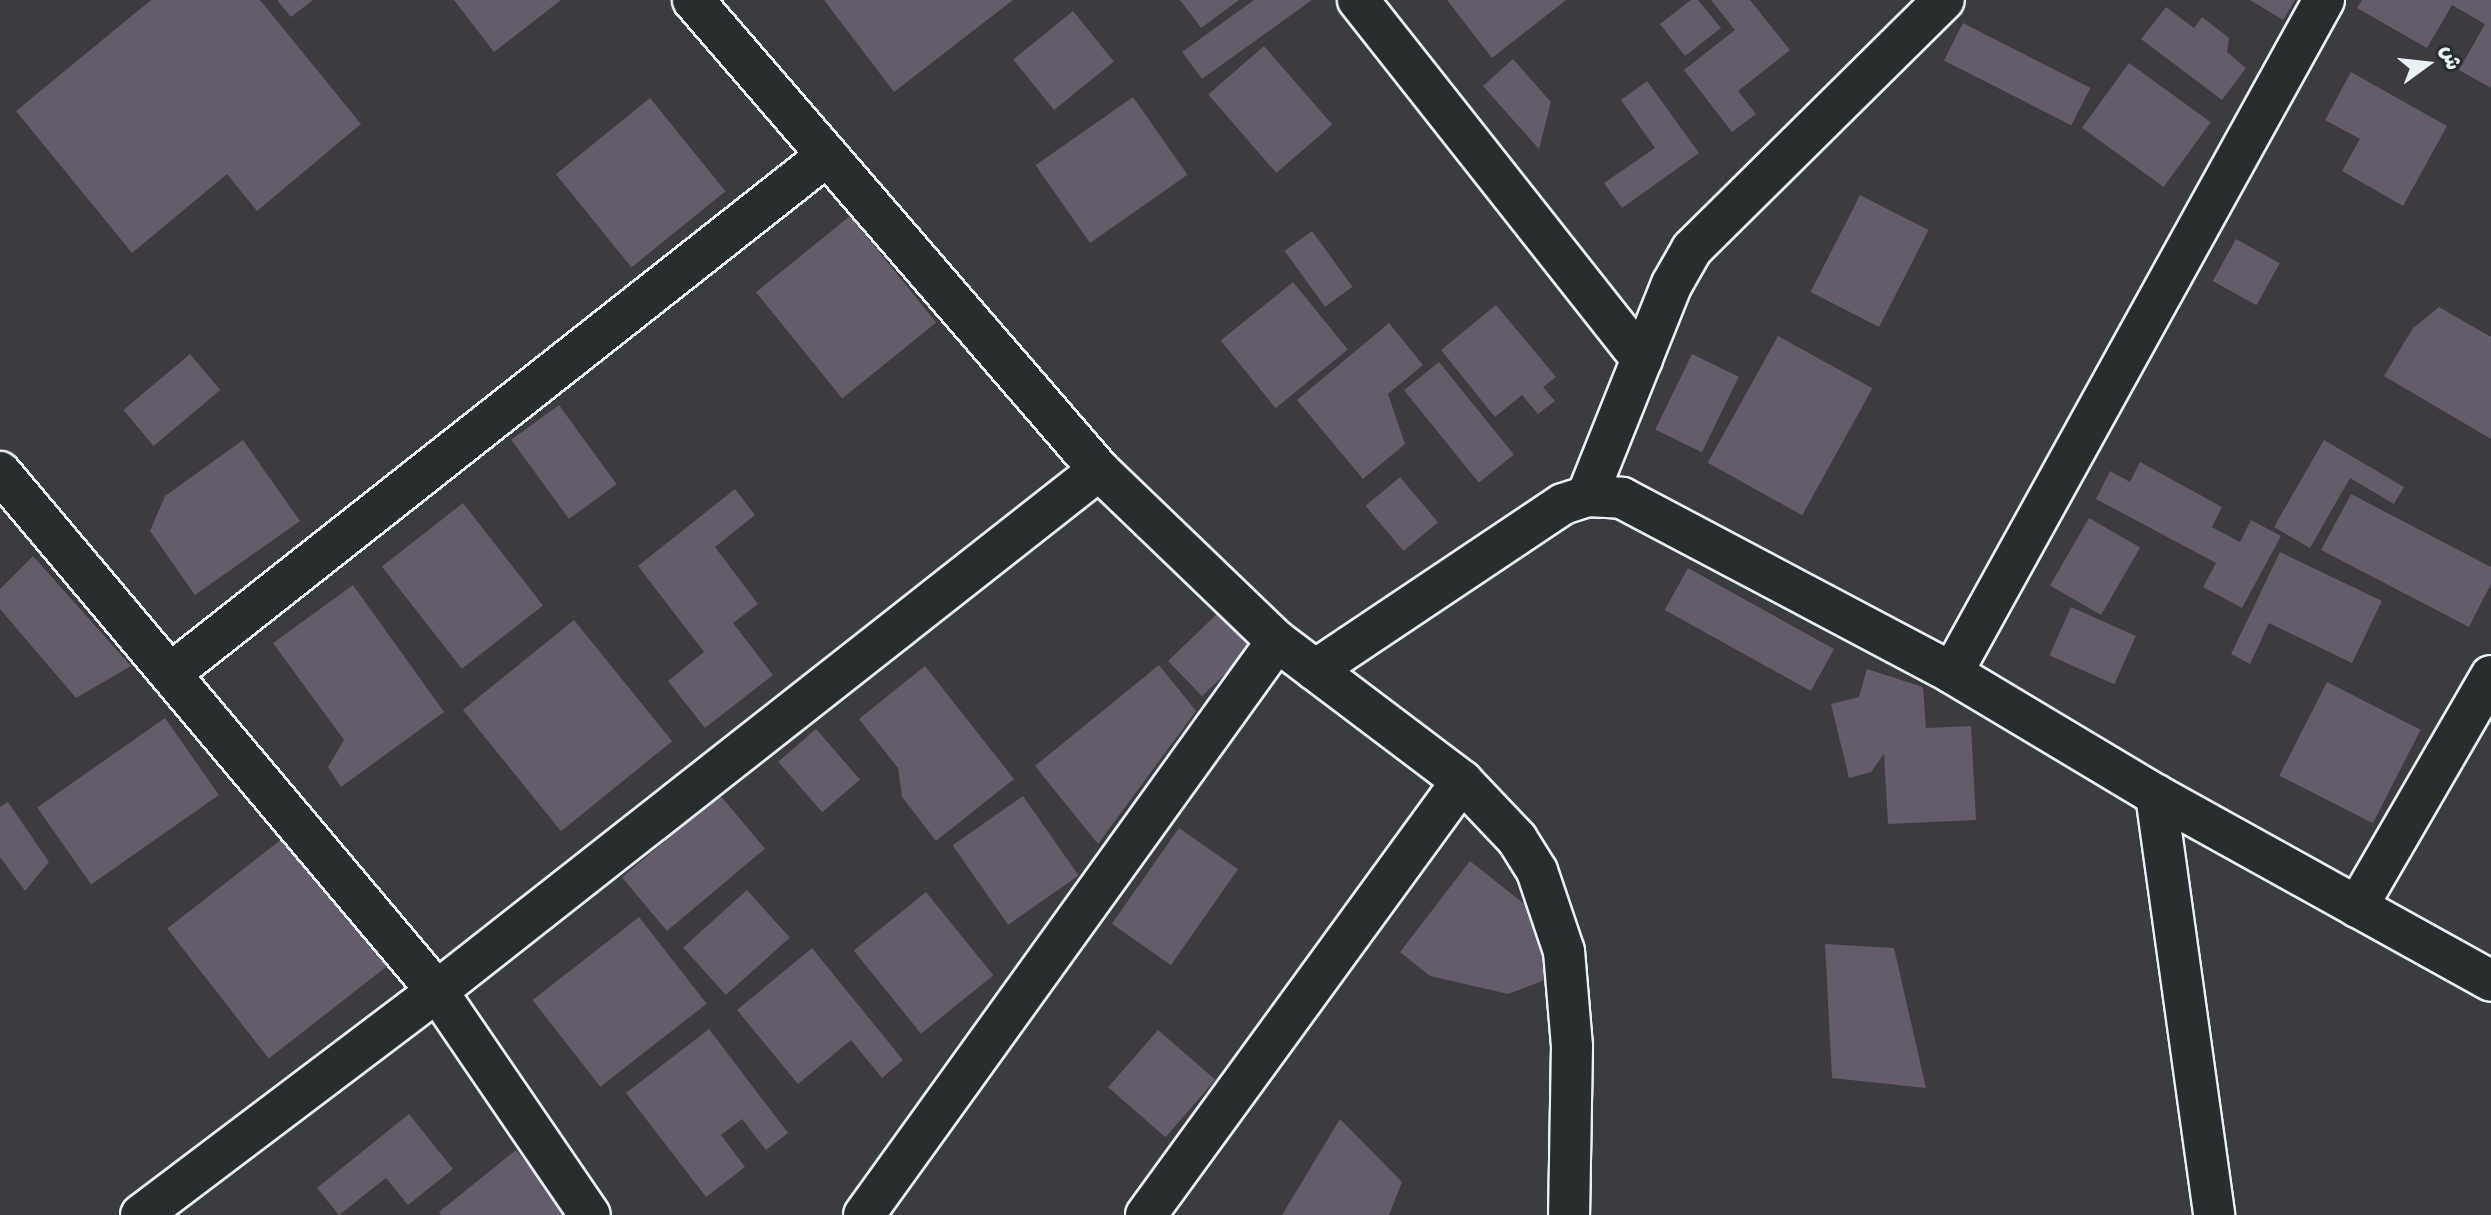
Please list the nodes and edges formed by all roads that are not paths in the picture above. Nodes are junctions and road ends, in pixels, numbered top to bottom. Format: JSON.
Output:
{"nodes":[{"id":1,"x":693,"y":0,"type":"edge"},
{"id":2,"x":1358,"y":0,"type":"edge"},
{"id":3,"x":1944,"y":0,"type":"edge"},
{"id":4,"x":2324,"y":0,"type":"edge"},
{"id":5,"x":825,"y":157,"type":"junction"},
{"id":6,"x":1642,"y":359,"type":"junction"},
{"id":7,"x":1099,"y":470,"type":"junction"},
{"id":8,"x":0,"y":472,"type":"edge"},
{"id":9,"x":1587,"y":496,"type":"junction"},
{"id":10,"x":1277,"y":641,"type":"junction"},
{"id":11,"x":1315,"y":670,"type":"junction"},
{"id":12,"x":1952,"y":673,"type":"junction"},
{"id":13,"x":170,"y":674,"type":"junction"},
{"id":14,"x":2491,"y":676,"type":"edge"},
{"id":15,"x":1462,"y":781,"type":"junction"},
{"id":16,"x":2156,"y":795,"type":"junction"},
{"id":17,"x":2357,"y":907,"type":"junction"},
{"id":18,"x":2491,"y":981,"type":"edge"},
{"id":19,"x":437,"y":991,"type":"junction"},
{"id":20,"x":141,"y":1215,"type":"edge"},
{"id":21,"x":590,"y":1215,"type":"edge"},
{"id":22,"x":864,"y":1215,"type":"edge"},
{"id":23,"x":1146,"y":1215,"type":"edge"},
{"id":24,"x":1569,"y":1215,"type":"edge"},
{"id":25,"x":2214,"y":1215,"type":"edge"}],
"edges":[{"from":1,"to":5,"type":"street"},
{"from":2,"to":6,"type":"street"},
{"from":3,"to":6,"type":"street"},
{"from":4,"to":12,"type":"street"},
{"from":5,"to":7,"type":"street"},
{"from":5,"to":13,"type":"street"},
{"from":6,"to":9,"type":"street"},
{"from":7,"to":10,"type":"street"},
{"from":7,"to":19,"type":"street"},
{"from":8,"to":13,"type":"street"},
{"from":9,"to":11,"type":"street"},
{"from":9,"to":12,"type":"street"},
{"from":10,"to":11,"type":"street"},
{"from":10,"to":22,"type":"street"},
{"from":11,"to":15,"type":"street"},
{"from":12,"to":16,"type":"street"},
{"from":13,"to":19,"type":"street"},
{"from":14,"to":17,"type":"street"},
{"from":15,"to":23,"type":"street"},
{"from":15,"to":24,"type":"street"},
{"from":16,"to":17,"type":"street"},
{"from":16,"to":25,"type":"street"},
{"from":17,"to":18,"type":"street"},
{"from":19,"to":20,"type":"street"},
{"from":19,"to":21,"type":"street"}]}
